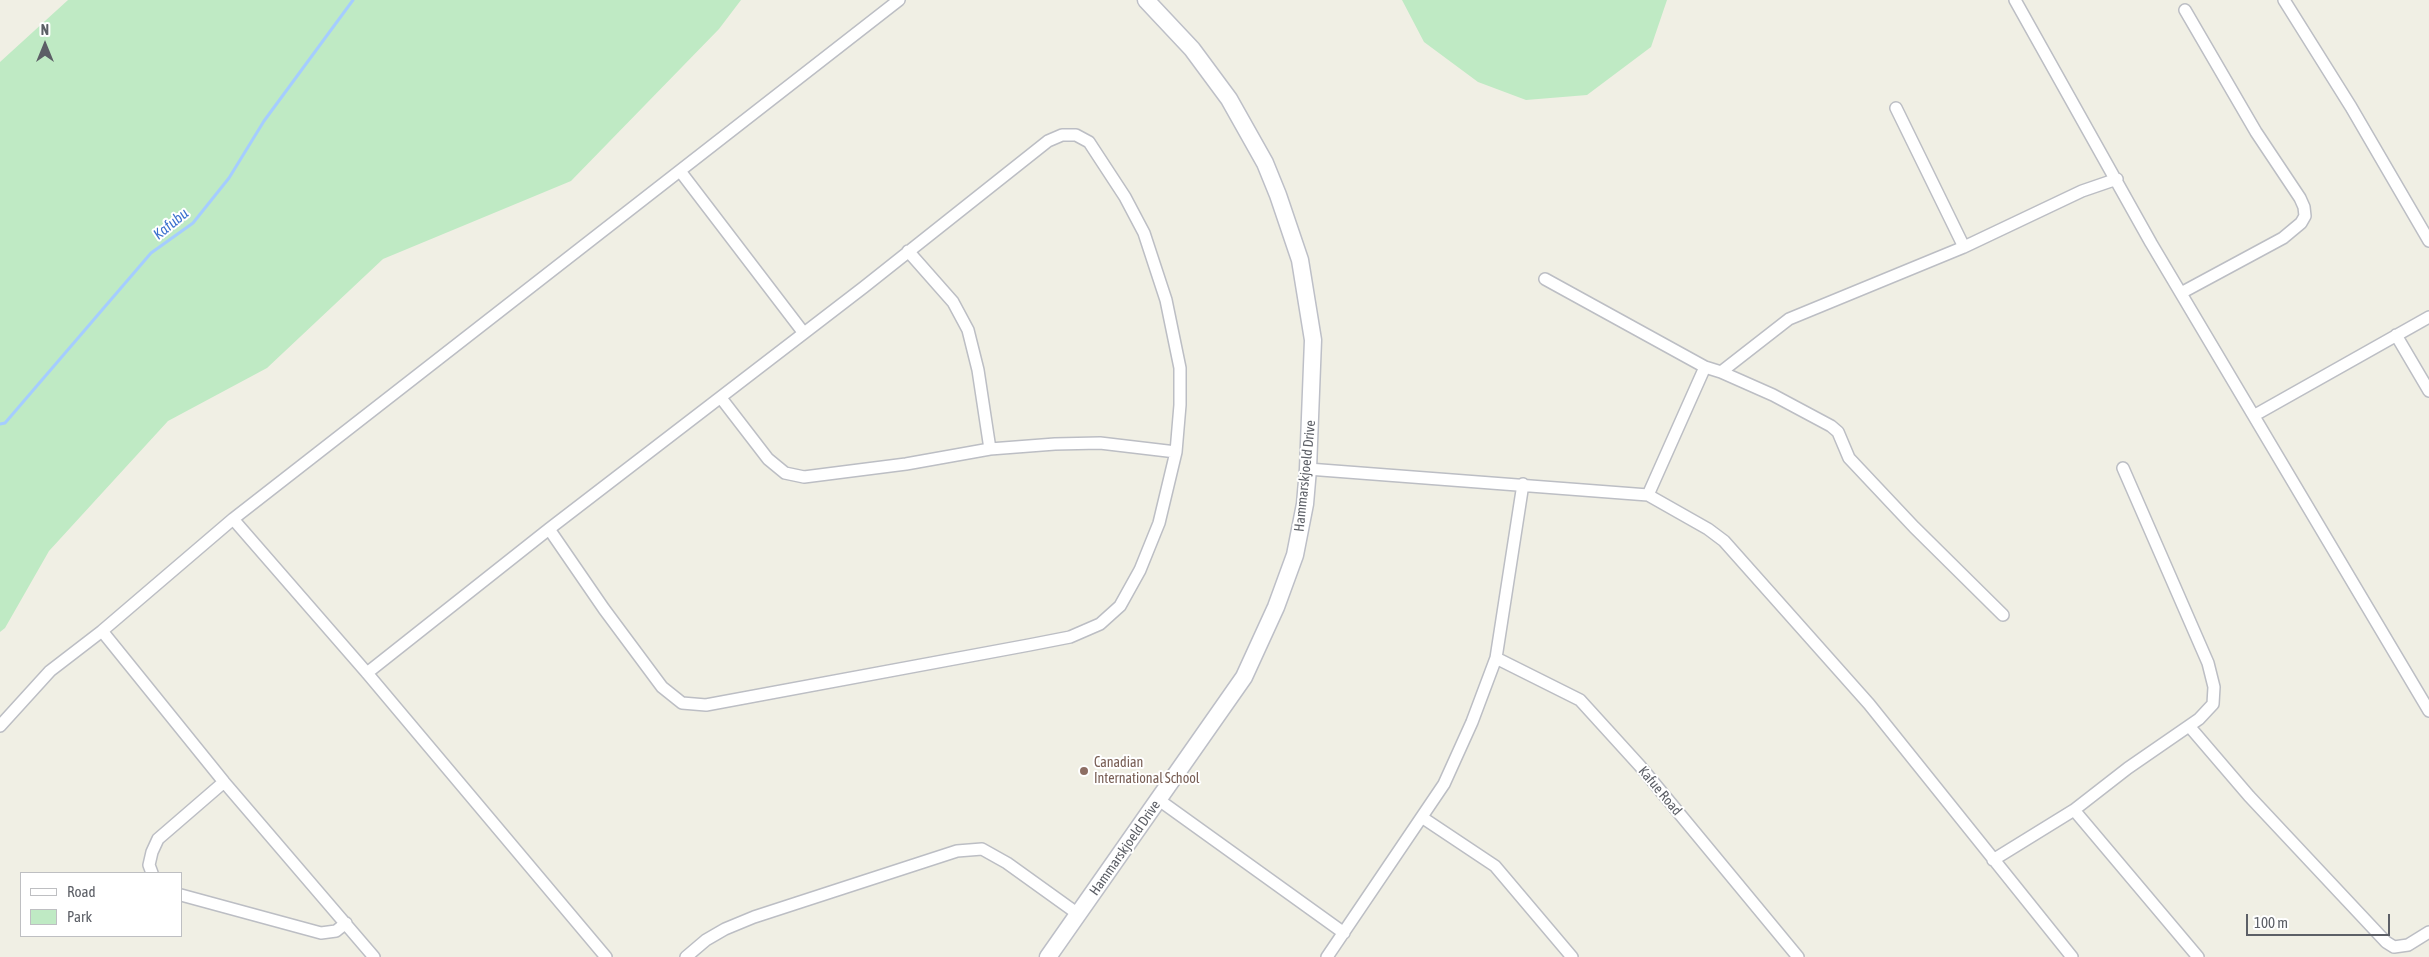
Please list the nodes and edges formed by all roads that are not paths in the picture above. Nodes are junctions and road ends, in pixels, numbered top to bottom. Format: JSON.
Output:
{"nodes":[{"id":1,"x":899,"y":0,"type":"edge"},
{"id":2,"x":1146,"y":0,"type":"edge"},
{"id":3,"x":2015,"y":0,"type":"edge"},
{"id":4,"x":2284,"y":0,"type":"edge"},
{"id":5,"x":2184,"y":10,"type":"dead end"},
{"id":6,"x":1896,"y":108,"type":"dead end"},
{"id":7,"x":680,"y":171,"type":"junction"},
{"id":8,"x":2117,"y":179,"type":"junction"},
{"id":9,"x":2429,"y":241,"type":"edge"},
{"id":10,"x":1964,"y":248,"type":"junction"},
{"id":11,"x":908,"y":252,"type":"junction"},
{"id":12,"x":1545,"y":279,"type":"dead end"},
{"id":13,"x":2181,"y":293,"type":"junction"},
{"id":14,"x":2429,"y":318,"type":"edge"},
{"id":15,"x":803,"y":332,"type":"junction"},
{"id":16,"x":2396,"y":335,"type":"junction"},
{"id":17,"x":1705,"y":367,"type":"junction"},
{"id":18,"x":1721,"y":372,"type":"junction"},
{"id":19,"x":2429,"y":391,"type":"edge"},
{"id":20,"x":721,"y":398,"type":"junction"},
{"id":21,"x":2255,"y":415,"type":"junction"},
{"id":22,"x":990,"y":449,"type":"junction"},
{"id":23,"x":1176,"y":452,"type":"junction"},
{"id":24,"x":2123,"y":468,"type":"dead end"},
{"id":25,"x":1308,"y":469,"type":"junction"},
{"id":26,"x":1523,"y":484,"type":"junction"},
{"id":27,"x":1648,"y":496,"type":"junction"},
{"id":28,"x":233,"y":519,"type":"junction"},
{"id":29,"x":549,"y":529,"type":"junction"},
{"id":30,"x":2003,"y":615,"type":"dead end"},
{"id":31,"x":102,"y":631,"type":"junction"},
{"id":32,"x":1496,"y":658,"type":"junction"},
{"id":33,"x":367,"y":673,"type":"junction"},
{"id":34,"x":2429,"y":711,"type":"edge"},
{"id":35,"x":0,"y":726,"type":"edge"},
{"id":36,"x":2189,"y":726,"type":"junction"},
{"id":37,"x":224,"y":782,"type":"junction"},
{"id":38,"x":1159,"y":800,"type":"junction"},
{"id":39,"x":2074,"y":810,"type":"junction"},
{"id":40,"x":1423,"y":818,"type":"junction"},
{"id":41,"x":1993,"y":860,"type":"junction"},
{"id":42,"x":152,"y":872,"type":"edge"},
{"id":43,"x":182,"y":894,"type":"edge"},
{"id":44,"x":1078,"y":914,"type":"junction"},
{"id":45,"x":346,"y":922,"type":"junction"},
{"id":46,"x":2429,"y":932,"type":"edge"},
{"id":47,"x":1344,"y":933,"type":"junction"},
{"id":48,"x":374,"y":957,"type":"edge"},
{"id":49,"x":606,"y":957,"type":"edge"},
{"id":50,"x":686,"y":957,"type":"edge"},
{"id":51,"x":1048,"y":957,"type":"edge"},
{"id":52,"x":1327,"y":957,"type":"edge"},
{"id":53,"x":1572,"y":957,"type":"edge"},
{"id":54,"x":1798,"y":957,"type":"edge"},
{"id":55,"x":2072,"y":957,"type":"edge"},
{"id":56,"x":2198,"y":957,"type":"edge"}],
"edges":[{"from":1,"to":7,"type":"street"},
{"from":2,"to":25,"type":"main road","name":"Hammarskjoeld Drive"},
{"from":3,"to":8,"type":"street"},
{"from":4,"to":9,"type":"street"},
{"from":5,"to":13,"type":"street"},
{"from":6,"to":10,"type":"street"},
{"from":7,"to":15,"type":"street"},
{"from":7,"to":28,"type":"street"},
{"from":8,"to":10,"type":"street"},
{"from":8,"to":13,"type":"street"},
{"from":10,"to":18,"type":"street"},
{"from":11,"to":15,"type":"street"},
{"from":11,"to":22,"type":"street"},
{"from":11,"to":23,"type":"street"},
{"from":12,"to":17,"type":"street"},
{"from":13,"to":21,"type":"street"},
{"from":14,"to":16,"type":"street"},
{"from":15,"to":20,"type":"street"},
{"from":16,"to":19,"type":"street"},
{"from":16,"to":21,"type":"street"},
{"from":17,"to":18,"type":"street"},
{"from":17,"to":27,"type":"street"},
{"from":18,"to":30,"type":"street"},
{"from":20,"to":22,"type":"street"},
{"from":20,"to":29,"type":"street"},
{"from":21,"to":34,"type":"street"},
{"from":22,"to":23,"type":"street"},
{"from":23,"to":29,"type":"street"},
{"from":24,"to":36,"type":"street"},
{"from":25,"to":26,"type":"street"},
{"from":25,"to":38,"type":"main road","name":"Hammarskjoeld Drive"},
{"from":26,"to":27,"type":"street"},
{"from":26,"to":32,"type":"street"},
{"from":27,"to":41,"type":"street"},
{"from":28,"to":31,"type":"street"},
{"from":28,"to":33,"type":"street"},
{"from":29,"to":33,"type":"street"},
{"from":31,"to":35,"type":"street"},
{"from":31,"to":37,"type":"street"},
{"from":32,"to":40,"type":"street"},
{"from":32,"to":54,"type":"street","name":"Kafue Road"},
{"from":33,"to":49,"type":"street"},
{"from":36,"to":39,"type":"street"},
{"from":36,"to":46,"type":"street"},
{"from":37,"to":42,"type":"street"},
{"from":37,"to":45,"type":"street"},
{"from":38,"to":44,"type":"main road","name":"Hammarskjoeld Drive"},
{"from":38,"to":47,"type":"street"},
{"from":39,"to":41,"type":"street"},
{"from":39,"to":56,"type":"street"},
{"from":40,"to":47,"type":"street"},
{"from":40,"to":53,"type":"street"},
{"from":41,"to":55,"type":"street"},
{"from":43,"to":45,"type":"street"},
{"from":44,"to":50,"type":"street"},
{"from":44,"to":51,"type":"main road","name":"Hammarskjoeld Drive"},
{"from":45,"to":48,"type":"street"},
{"from":47,"to":52,"type":"street"}]}
